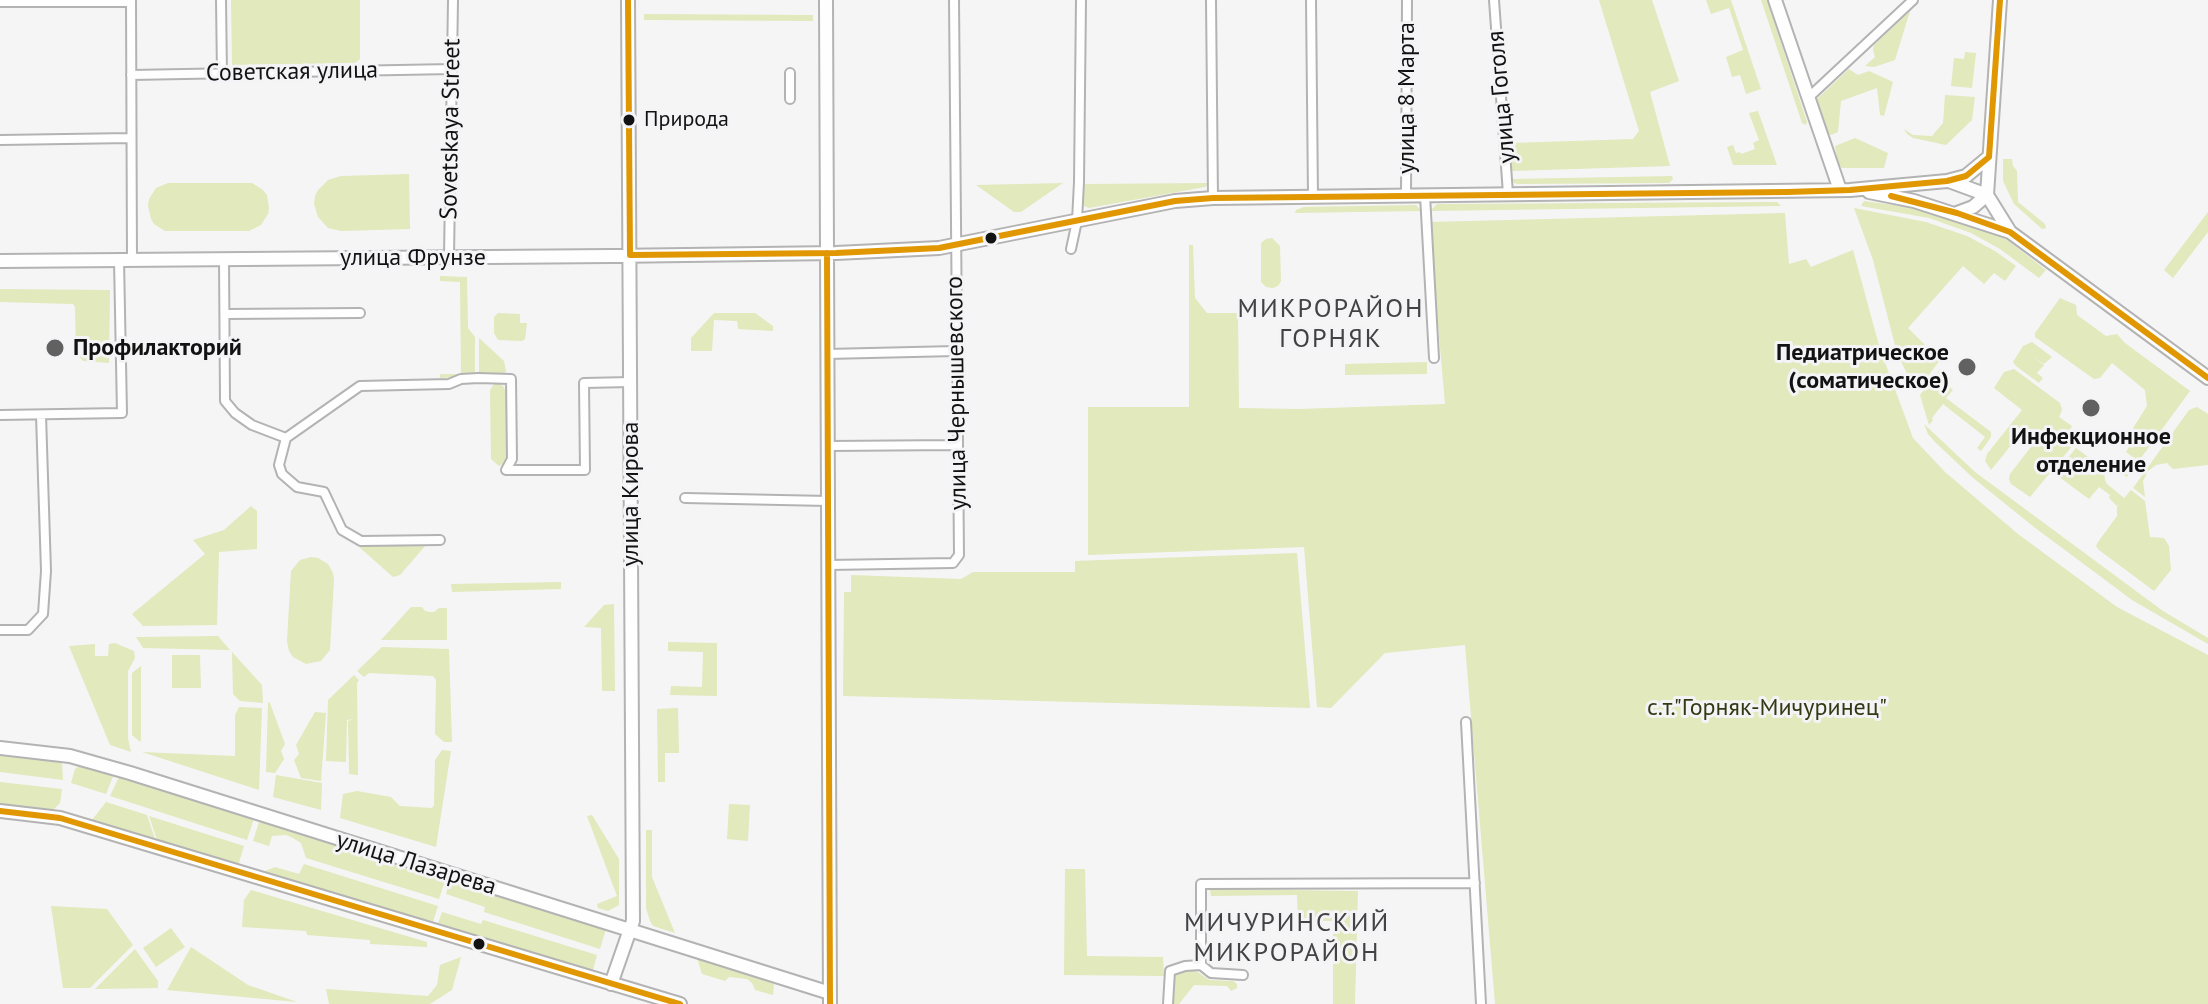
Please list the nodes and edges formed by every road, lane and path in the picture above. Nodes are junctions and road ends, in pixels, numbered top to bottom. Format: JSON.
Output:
{"nodes":[{"id":1,"x":221,"y":0,"type":"edge"},
{"id":2,"x":453,"y":0,"type":"edge"},
{"id":3,"x":628,"y":0,"type":"edge"},
{"id":4,"x":826,"y":0,"type":"edge"},
{"id":5,"x":954,"y":0,"type":"edge"},
{"id":6,"x":1081,"y":0,"type":"edge"},
{"id":7,"x":1211,"y":0,"type":"edge"},
{"id":8,"x":1311,"y":0,"type":"edge"},
{"id":9,"x":1407,"y":0,"type":"edge"},
{"id":10,"x":1494,"y":0,"type":"edge"},
{"id":11,"x":1775,"y":0,"type":"edge"},
{"id":12,"x":1913,"y":0,"type":"edge"},
{"id":13,"x":2000,"y":0,"type":"edge"},
{"id":14,"x":131,"y":1,"type":"edge"},
{"id":15,"x":0,"y":2,"type":"edge"},
{"id":16,"x":452,"y":69,"type":"junction"},
{"id":17,"x":790,"y":73,"type":"dead end"},
{"id":18,"x":222,"y":74,"type":"junction"},
{"id":19,"x":131,"y":75,"type":"junction"},
{"id":20,"x":1808,"y":98,"type":"junction"},
{"id":21,"x":790,"y":99,"type":"dead end"},
{"id":22,"x":131,"y":138,"type":"junction"},
{"id":23,"x":0,"y":140,"type":"edge"},
{"id":24,"x":1989,"y":157,"type":"junction"},
{"id":25,"x":1947,"y":181,"type":"junction"},
{"id":26,"x":1914,"y":183,"type":"junction"},
{"id":27,"x":1840,"y":190,"type":"junction"},
{"id":28,"x":1854,"y":190,"type":"junction"},
{"id":29,"x":1508,"y":194,"type":"junction"},
{"id":30,"x":1425,"y":195,"type":"junction"},
{"id":31,"x":1987,"y":195,"type":"junction"},
{"id":32,"x":1406,"y":196,"type":"junction"},
{"id":33,"x":1313,"y":197,"type":"junction"},
{"id":34,"x":1213,"y":198,"type":"junction"},
{"id":35,"x":1914,"y":201,"type":"junction"},
{"id":36,"x":1957,"y":213,"type":"junction"},
{"id":37,"x":1077,"y":221,"type":"junction"},
{"id":38,"x":2010,"y":232,"type":"junction"},
{"id":39,"x":956,"y":244,"type":"junction"},
{"id":40,"x":1071,"y":249,"type":"dead end"},
{"id":41,"x":827,"y":253,"type":"junction"},
{"id":42,"x":630,"y":255,"type":"junction"},
{"id":43,"x":449,"y":257,"type":"junction"},
{"id":44,"x":224,"y":259,"type":"junction"},
{"id":45,"x":126,"y":260,"type":"junction"},
{"id":46,"x":0,"y":261,"type":"edge"},
{"id":47,"x":360,"y":313,"type":"dead end"},
{"id":48,"x":225,"y":314,"type":"junction"},
{"id":49,"x":956,"y":351,"type":"junction"},
{"id":50,"x":827,"y":354,"type":"junction"},
{"id":51,"x":1434,"y":358,"type":"dead end"},
{"id":52,"x":2208,"y":378,"type":"edge"},
{"id":53,"x":631,"y":382,"type":"junction"},
{"id":54,"x":0,"y":415,"type":"edge"},
{"id":55,"x":41,"y":415,"type":"junction"},
{"id":56,"x":286,"y":438,"type":"junction"},
{"id":57,"x":957,"y":445,"type":"junction"},
{"id":58,"x":828,"y":446,"type":"junction"},
{"id":59,"x":685,"y":498,"type":"dead end"},
{"id":60,"x":828,"y":501,"type":"junction"},
{"id":61,"x":440,"y":540,"type":"dead end"},
{"id":62,"x":828,"y":565,"type":"junction"},
{"id":63,"x":0,"y":630,"type":"edge"},
{"id":64,"x":1466,"y":722,"type":"dead end"},
{"id":65,"x":0,"y":748,"type":"edge"},
{"id":66,"x":0,"y":811,"type":"edge"},
{"id":67,"x":1475,"y":883,"type":"junction"},
{"id":68,"x":630,"y":931,"type":"junction"},
{"id":69,"x":1201,"y":965,"type":"junction"},
{"id":70,"x":1243,"y":975,"type":"dead end"},
{"id":71,"x":611,"y":984,"type":"junction"},
{"id":72,"x":830,"y":999,"type":"edge"},
{"id":73,"x":680,"y":1004,"type":"edge"},
{"id":74,"x":1168,"y":1004,"type":"edge"},
{"id":75,"x":1481,"y":1004,"type":"edge"}],
"edges":[{"from":1,"to":18,"type":"street"},
{"from":2,"to":16,"type":"street","name":"Sovetskaya Street"},
{"from":3,"to":42,"type":"main road","name":"улица Кирова"},
{"from":4,"to":41,"type":"main road"},
{"from":5,"to":39,"type":"street","name":"улица Чернышевского"},
{"from":6,"to":37,"type":"street"},
{"from":7,"to":34,"type":"street"},
{"from":8,"to":33,"type":"street"},
{"from":9,"to":32,"type":"street","name":"улица 8 Марта"},
{"from":10,"to":29,"type":"street","name":"улица Гоголя"},
{"from":11,"to":20,"type":"main road"},
{"from":12,"to":20,"type":"street"},
{"from":13,"to":24,"type":"main road"},
{"from":14,"to":15,"type":"street"},
{"from":14,"to":19,"type":"street"},
{"from":16,"to":18,"type":"street","name":"Советская улица"},
{"from":16,"to":43,"type":"street","name":"Sovetskaya Street"},
{"from":17,"to":21,"type":"street"},
{"from":18,"to":19,"type":"street","name":"Советская улица"},
{"from":19,"to":22,"type":"street"},
{"from":20,"to":27,"type":"main road"},
{"from":22,"to":23,"type":"street"},
{"from":22,"to":45,"type":"street"},
{"from":24,"to":25,"type":"main road"},
{"from":24,"to":31,"type":"main road"},
{"from":25,"to":26,"type":"main road"},
{"from":25,"to":31,"type":"main road"},
{"from":26,"to":28,"type":"main road"},
{"from":26,"to":35,"type":"main road"},
{"from":27,"to":28,"type":"main road","name":"улица Фрунзе"},
{"from":27,"to":29,"type":"main road","name":"улица Фрунзе"},
{"from":28,"to":35,"type":"main road"},
{"from":29,"to":30,"type":"main road","name":"улица Фрунзе"},
{"from":30,"to":32,"type":"main road","name":"улица Фрунзе"},
{"from":30,"to":51,"type":"street"},
{"from":31,"to":36,"type":"main road"},
{"from":31,"to":38,"type":"main road"},
{"from":32,"to":33,"type":"main road","name":"улица Фрунзе"},
{"from":33,"to":34,"type":"main road","name":"улица Фрунзе"},
{"from":34,"to":37,"type":"main road","name":"улица Фрунзе"},
{"from":35,"to":36,"type":"main road"},
{"from":36,"to":38,"type":"main road"},
{"from":37,"to":39,"type":"main road","name":"улица Фрунзе"},
{"from":37,"to":40,"type":"street"},
{"from":38,"to":52,"type":"main road"},
{"from":39,"to":41,"type":"main road","name":"улица Фрунзе"},
{"from":39,"to":49,"type":"street","name":"улица Чернышевского"},
{"from":41,"to":42,"type":"main road","name":"улица Фрунзе"},
{"from":41,"to":50,"type":"main road"},
{"from":42,"to":43,"type":"main road","name":"улица Фрунзе"},
{"from":42,"to":53,"type":"main road","name":"улица Кирова"},
{"from":43,"to":44,"type":"main road","name":"улица Фрунзе"},
{"from":44,"to":45,"type":"main road","name":"улица Фрунзе"},
{"from":44,"to":48,"type":"street"},
{"from":45,"to":46,"type":"main road","name":"улица Фрунзе"},
{"from":45,"to":55,"type":"street"},
{"from":47,"to":48,"type":"street"},
{"from":48,"to":56,"type":"street"},
{"from":49,"to":50,"type":"street"},
{"from":49,"to":57,"type":"street","name":"улица Чернышевского"},
{"from":50,"to":58,"type":"main road"},
{"from":53,"to":56,"type":"street"},
{"from":53,"to":68,"type":"main road","name":"улица Кирова"},
{"from":54,"to":55,"type":"street"},
{"from":55,"to":63,"type":"street"},
{"from":56,"to":61,"type":"street"},
{"from":57,"to":58,"type":"street"},
{"from":57,"to":62,"type":"street","name":"улица Чернышевского"},
{"from":58,"to":60,"type":"main road"},
{"from":59,"to":60,"type":"street"},
{"from":60,"to":62,"type":"main road"},
{"from":62,"to":72,"type":"main road"},
{"from":64,"to":67,"type":"street"},
{"from":65,"to":68,"type":"main road","name":"улица Лазарева"},
{"from":66,"to":71,"type":"main road"},
{"from":67,"to":69,"type":"street"},
{"from":67,"to":75,"type":"street"},
{"from":68,"to":71,"type":"main road","name":"улица Кирова"},
{"from":68,"to":72,"type":"main road","name":"улица Лазарева"},
{"from":69,"to":70,"type":"street"},
{"from":69,"to":74,"type":"street"},
{"from":71,"to":73,"type":"main road"}]}
